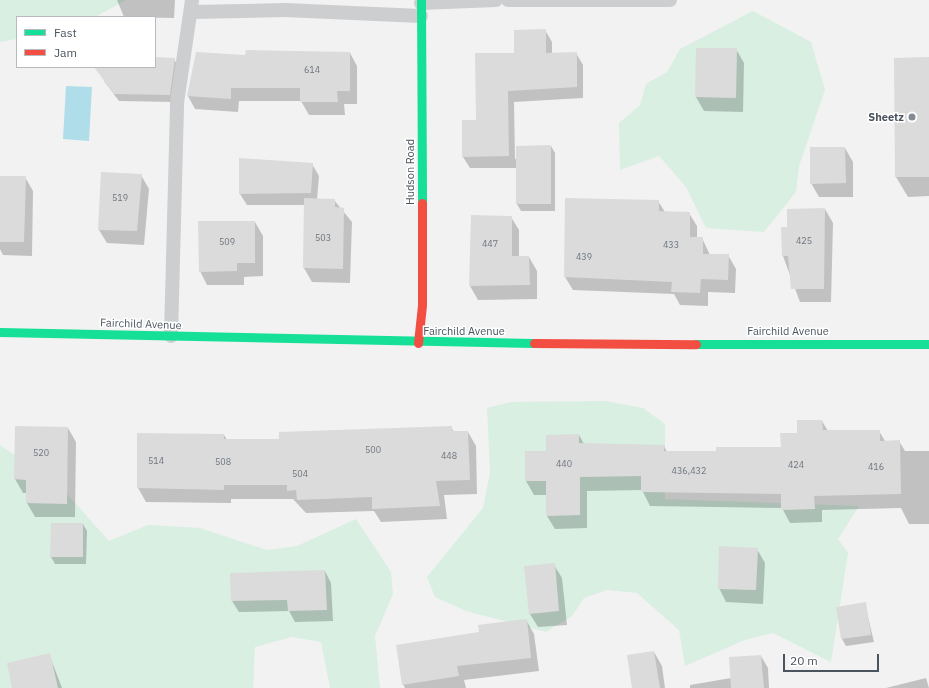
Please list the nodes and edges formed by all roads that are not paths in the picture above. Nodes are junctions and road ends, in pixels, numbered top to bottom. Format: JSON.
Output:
{"nodes":[{"id":1,"x":496,"y":0,"type":"edge"},
{"id":2,"x":508,"y":0,"type":"edge"},
{"id":3,"x":670,"y":0,"type":"edge"},
{"id":4,"x":192,"y":6,"type":"edge"},
{"id":5,"x":421,"y":6,"type":"edge"},
{"id":6,"x":0,"y":332,"type":"edge"},
{"id":7,"x":171,"y":336,"type":"junction"},
{"id":8,"x":418,"y":343,"type":"junction"},
{"id":9,"x":929,"y":344,"type":"edge"}],
"edges":[{"from":1,"to":5,"type":"lane"},
{"from":2,"to":3,"type":"lane"},
{"from":4,"to":5,"type":"lane"},
{"from":4,"to":7,"type":"lane"},
{"from":5,"to":8,"type":"main road","name":"Hudson Road"},
{"from":6,"to":7,"type":"main road","name":"Fairchild Avenue"},
{"from":7,"to":8,"type":"main road","name":"Fairchild Avenue"},
{"from":8,"to":9,"type":"main road","name":"Fairchild Avenue"}]}
